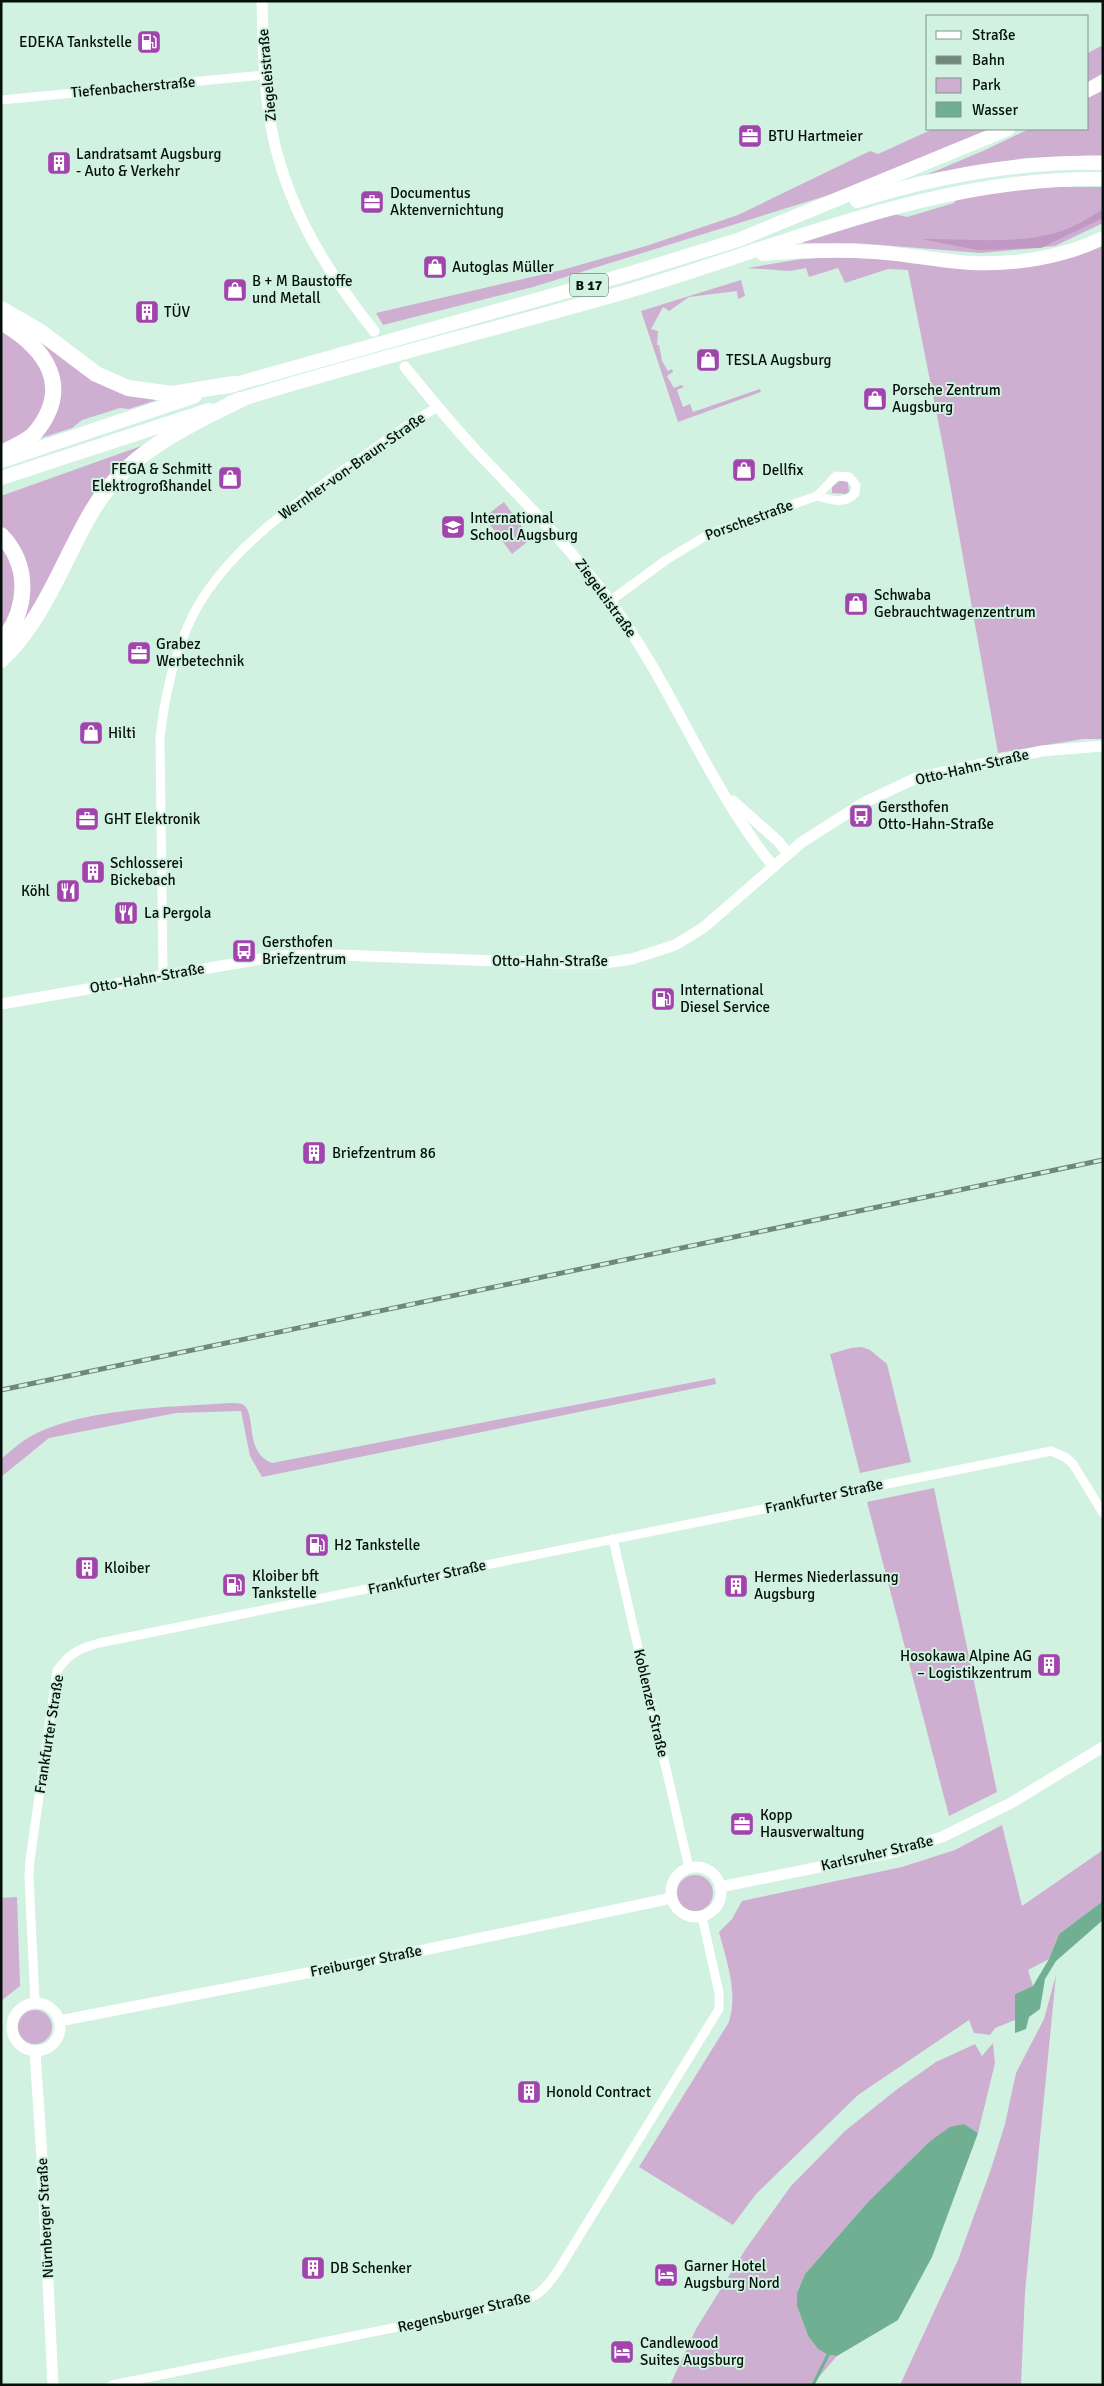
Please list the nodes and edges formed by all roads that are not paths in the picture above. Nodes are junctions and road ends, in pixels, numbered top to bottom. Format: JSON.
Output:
{"nodes":[{"id":1,"x":262,"y":1,"type":"edge"},
{"id":2,"x":265,"y":75,"type":"junction"},
{"id":3,"x":1103,"y":82,"type":"edge"},
{"id":4,"x":1089,"y":89,"type":"edge"},
{"id":5,"x":1,"y":100,"type":"edge"},
{"id":6,"x":1006,"y":130,"type":"edge"},
{"id":7,"x":1103,"y":163,"type":"edge"},
{"id":8,"x":1103,"y":179,"type":"edge"},
{"id":9,"x":769,"y":228,"type":"junction"},
{"id":10,"x":1103,"y":238,"type":"edge"},
{"id":11,"x":742,"y":255,"type":"junction"},
{"id":12,"x":1,"y":309,"type":"edge"},
{"id":13,"x":1,"y":322,"type":"edge"},
{"id":14,"x":374,"y":331,"type":"dead end"},
{"id":15,"x":405,"y":367,"type":"dead end"},
{"id":16,"x":234,"y":384,"type":"junction"},
{"id":17,"x":240,"y":400,"type":"junction"},
{"id":18,"x":438,"y":407,"type":"junction"},
{"id":19,"x":1,"y":453,"type":"edge"},
{"id":20,"x":1,"y":461,"type":"edge"},
{"id":21,"x":1,"y":478,"type":"edge"},
{"id":22,"x":817,"y":496,"type":"dead end"},
{"id":23,"x":1,"y":535,"type":"edge"},
{"id":24,"x":610,"y":601,"type":"junction"},
{"id":25,"x":1,"y":642,"type":"edge"},
{"id":26,"x":1,"y":660,"type":"edge"},
{"id":27,"x":1103,"y":746,"type":"edge"},
{"id":28,"x":716,"y":784,"type":"junction"},
{"id":29,"x":788,"y":854,"type":"junction"},
{"id":30,"x":773,"y":866,"type":"junction"},
{"id":31,"x":163,"y":975,"type":"junction"},
{"id":32,"x":1,"y":1004,"type":"edge"},
{"id":33,"x":1103,"y":1513,"type":"edge"},
{"id":34,"x":613,"y":1539,"type":"junction"},
{"id":35,"x":1103,"y":1747,"type":"edge"},
{"id":36,"x":689,"y":1868,"type":"junction"},
{"id":37,"x":720,"y":1887,"type":"junction"},
{"id":38,"x":672,"y":1898,"type":"junction"},
{"id":39,"x":702,"y":1916,"type":"junction"},
{"id":40,"x":36,"y":2002,"type":"junction"},
{"id":41,"x":59,"y":2021,"type":"junction"},
{"id":42,"x":35,"y":2052,"type":"junction"},
{"id":43,"x":53,"y":2385,"type":"edge"},
{"id":44,"x":112,"y":2385,"type":"edge"}],
"edges":[{"from":1,"to":2,"type":"street","name":"Ziegeleistraße"},
{"from":2,"to":5,"type":"street","name":"Tiefenbacherstraße"},
{"from":2,"to":14,"type":"street","name":"Ziegeleistraße"},
{"from":3,"to":4,"type":"highway"},
{"from":6,"to":9,"type":"highway"},
{"from":7,"to":9,"type":"highway","number":"B 17"},
{"from":8,"to":11,"type":"highway","number":"B 17"},
{"from":9,"to":16,"type":"highway","number":"B 17"},
{"from":10,"to":11,"type":"highway"},
{"from":11,"to":17,"type":"highway","number":"B 17"},
{"from":12,"to":16,"type":"highway"},
{"from":13,"to":19,"type":"highway"},
{"from":15,"to":18,"type":"street","name":"Ziegeleistraße"},
{"from":16,"to":20,"type":"highway"},
{"from":17,"to":21,"type":"highway"},
{"from":17,"to":26,"type":"highway"},
{"from":18,"to":24,"type":"street","name":"Ziegeleistraße"},
{"from":18,"to":31,"type":"street","name":"Wernher-von-Braun-Straße"},
{"from":22,"to":24,"type":"street","name":"Porschestraße"},
{"from":23,"to":25,"type":"highway"},
{"from":24,"to":28,"type":"street","name":"Ziegeleistraße"},
{"from":27,"to":29,"type":"street","name":"Otto-Hahn-Straße"},
{"from":28,"to":29,"type":"street","name":"Ziegeleistraße"},
{"from":28,"to":30,"type":"street","name":"Ziegeleistraße"},
{"from":29,"to":30,"type":"street","name":"Otto-Hahn-Straße"},
{"from":30,"to":31,"type":"street","name":"Otto-Hahn-Straße"},
{"from":31,"to":32,"type":"street","name":"Otto-Hahn-Straße"},
{"from":33,"to":34,"type":"street","name":"Frankfurter Straße"},
{"from":34,"to":36,"type":"street","name":"Koblenzer Straße"},
{"from":34,"to":40,"type":"street","name":"Frankfurter Straße"},
{"from":35,"to":37,"type":"street","name":"Karlsruher Straße"},
{"from":36,"to":37,"type":"street"},
{"from":36,"to":38,"type":"street"},
{"from":37,"to":39,"type":"street"},
{"from":38,"to":39,"type":"street"},
{"from":38,"to":41,"type":"street","name":"Freiburger Straße"},
{"from":39,"to":44,"type":"street","name":"Regensburger Straße"},
{"from":40,"to":41,"type":"street"},
{"from":40,"to":42,"type":"street"},
{"from":41,"to":42,"type":"street"},
{"from":42,"to":43,"type":"street","name":"Nürnberger Straße"}]}
